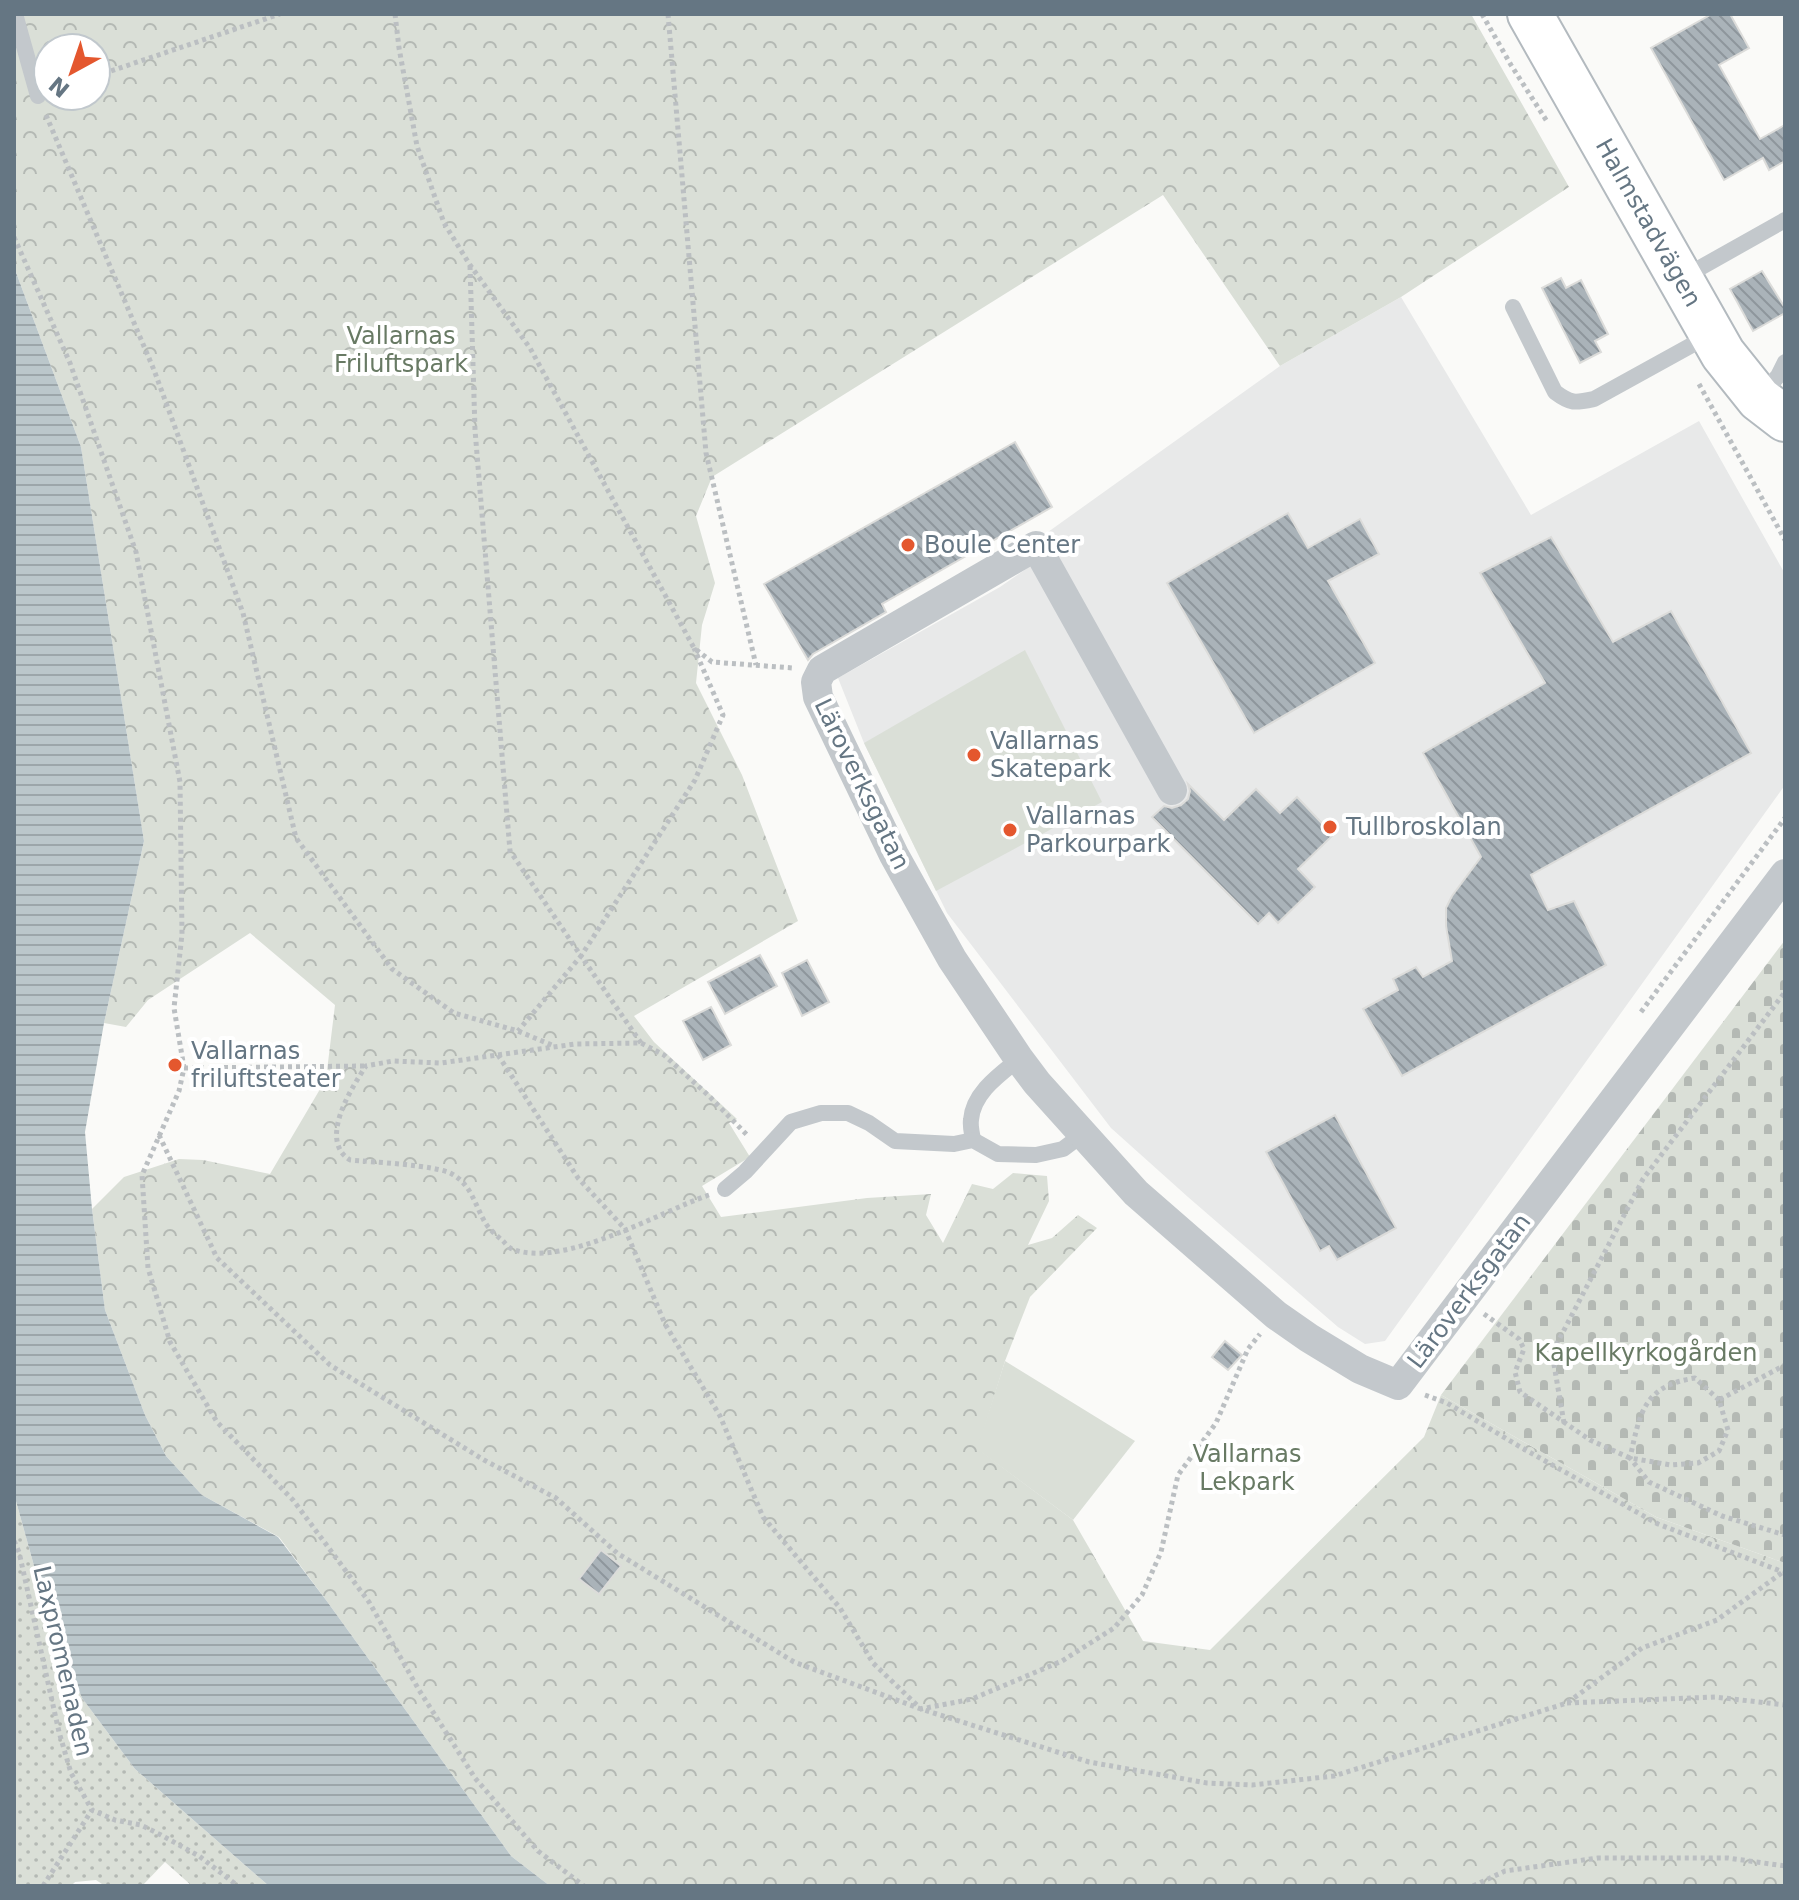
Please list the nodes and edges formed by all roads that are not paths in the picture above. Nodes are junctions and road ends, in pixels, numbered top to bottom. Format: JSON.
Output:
{"nodes":[{"id":1,"x":15,"y":14,"type":"edge"},
{"id":2,"x":1530,"y":14,"type":"edge"},
{"id":3,"x":32,"y":75,"type":"edge"},
{"id":4,"x":1785,"y":220,"type":"edge"},
{"id":5,"x":1681,"y":279,"type":"junction"},
{"id":6,"x":1513,"y":307,"type":"dead end"},
{"id":7,"x":1711,"y":334,"type":"junction"},
{"id":8,"x":1785,"y":362,"type":"edge"},
{"id":9,"x":1772,"y":409,"type":"edge"},
{"id":10,"x":1172,"y":790,"type":"dead end"},
{"id":11,"x":1785,"y":874,"type":"edge"},
{"id":12,"x":1019,"y":1059,"type":"junction"},
{"id":13,"x":1083,"y":1134,"type":"junction"},
{"id":14,"x":973,"y":1140,"type":"junction"},
{"id":15,"x":725,"y":1189,"type":"road end"}],
"edges":[{"from":1,"to":3,"type":"lane"},
{"from":2,"to":5,"type":"main road","name":"Halmstadvägen"},
{"from":4,"to":5,"type":"lane"},
{"from":5,"to":7,"type":"main road","name":"Halmstadvägen"},
{"from":6,"to":7,"type":"lane"},
{"from":7,"to":9,"type":"main road","name":"Halmstadvägen"},
{"from":8,"to":9,"type":"lane"},
{"from":10,"to":12,"type":"street","name":"Läroverksgatan"},
{"from":11,"to":13,"type":"street","name":"Läroverksgatan"},
{"from":12,"to":13,"type":"street","name":"Läroverksgatan"},
{"from":12,"to":14,"type":"lane"},
{"from":13,"to":14,"type":"lane"},
{"from":14,"to":15,"type":"lane"}]}
